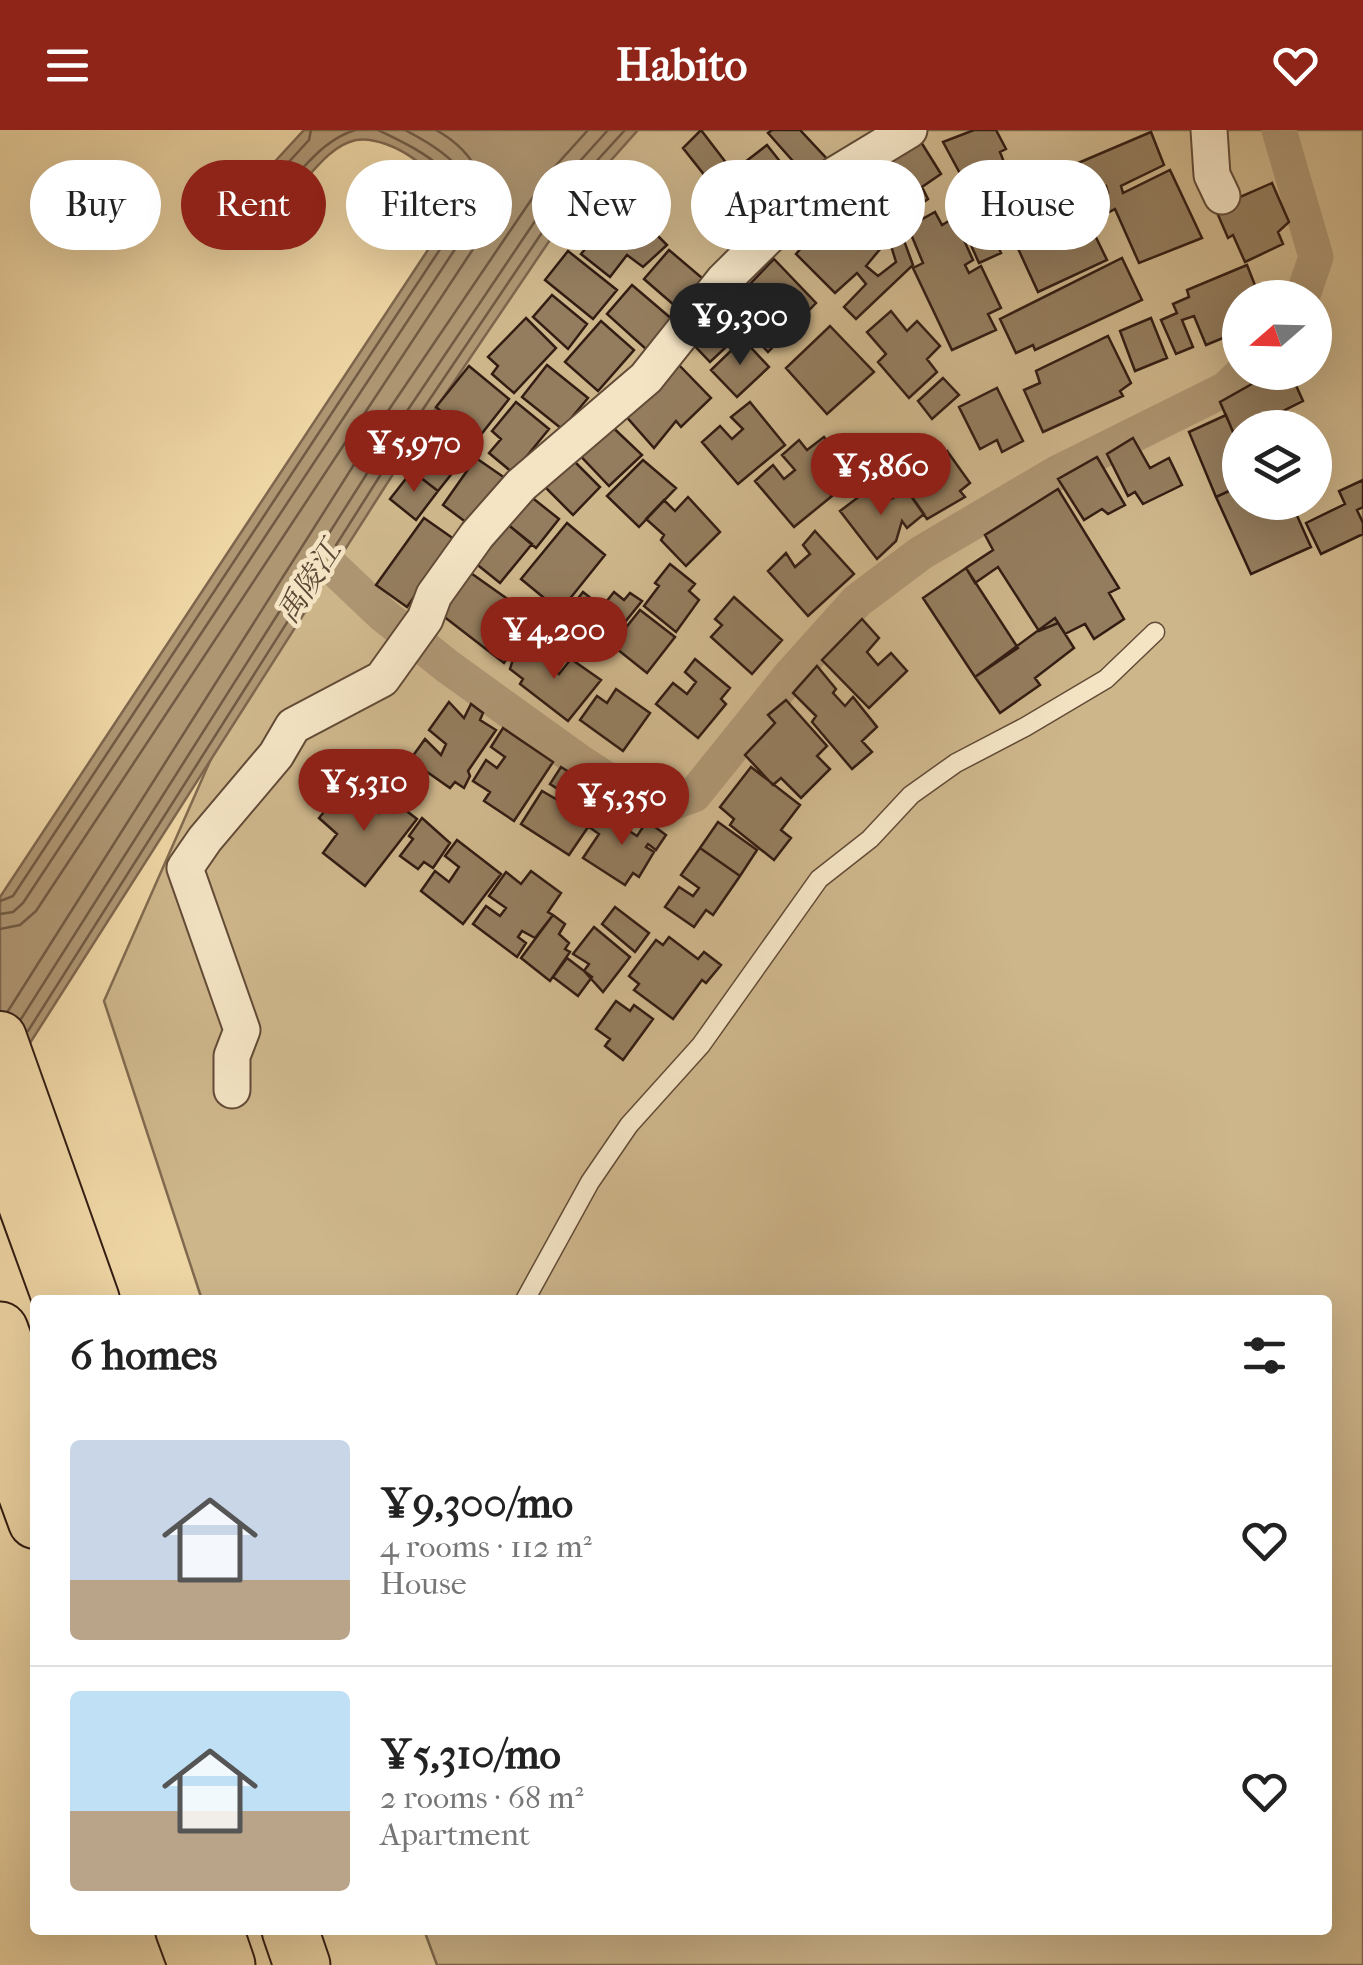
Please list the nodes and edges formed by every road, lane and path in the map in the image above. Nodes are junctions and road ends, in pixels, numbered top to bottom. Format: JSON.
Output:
{"nodes":[{"id":1,"x":909,"y":130,"type":"edge"},
{"id":2,"x":1210,"y":130,"type":"edge"},
{"id":3,"x":1222,"y":196,"type":"dead end"},
{"id":4,"x":1155,"y":632,"type":"dead end"},
{"id":5,"x":0,"y":1038,"type":"edge"},
{"id":6,"x":232,"y":1090,"type":"dead end"},
{"id":7,"x":12,"y":1135,"type":"edge"},
{"id":8,"x":60,"y":1295,"type":"edge"},
{"id":9,"x":90,"y":1295,"type":"edge"},
{"id":10,"x":529,"y":1295,"type":"edge"},
{"id":11,"x":0,"y":1330,"type":"edge"},
{"id":12,"x":30,"y":1413,"type":"edge"},
{"id":13,"x":0,"y":1426,"type":"edge"},
{"id":14,"x":30,"y":1508,"type":"edge"},
{"id":15,"x":184,"y":1935,"type":"edge"},
{"id":16,"x":217,"y":1935,"type":"edge"},
{"id":17,"x":292,"y":1935,"type":"edge"},
{"id":18,"x":320,"y":1935,"type":"edge"},
{"id":19,"x":194,"y":1965,"type":"edge"},
{"id":20,"x":227,"y":1965,"type":"edge"},
{"id":21,"x":302,"y":1965,"type":"edge"},
{"id":22,"x":330,"y":1965,"type":"edge"}],
"edges":[{"from":1,"to":6,"type":"street"},
{"from":2,"to":3,"type":"street"},
{"from":4,"to":10,"type":"lane"},
{"from":5,"to":7,"type":"main road"},
{"from":7,"to":8,"type":"highway"},
{"from":7,"to":9,"type":"main road"},
{"from":11,"to":12,"type":"highway"},
{"from":13,"to":14,"type":"main road"},
{"from":15,"to":19,"type":"main road"},
{"from":16,"to":20,"type":"highway"},
{"from":17,"to":21,"type":"highway"},
{"from":18,"to":22,"type":"main road"}]}
